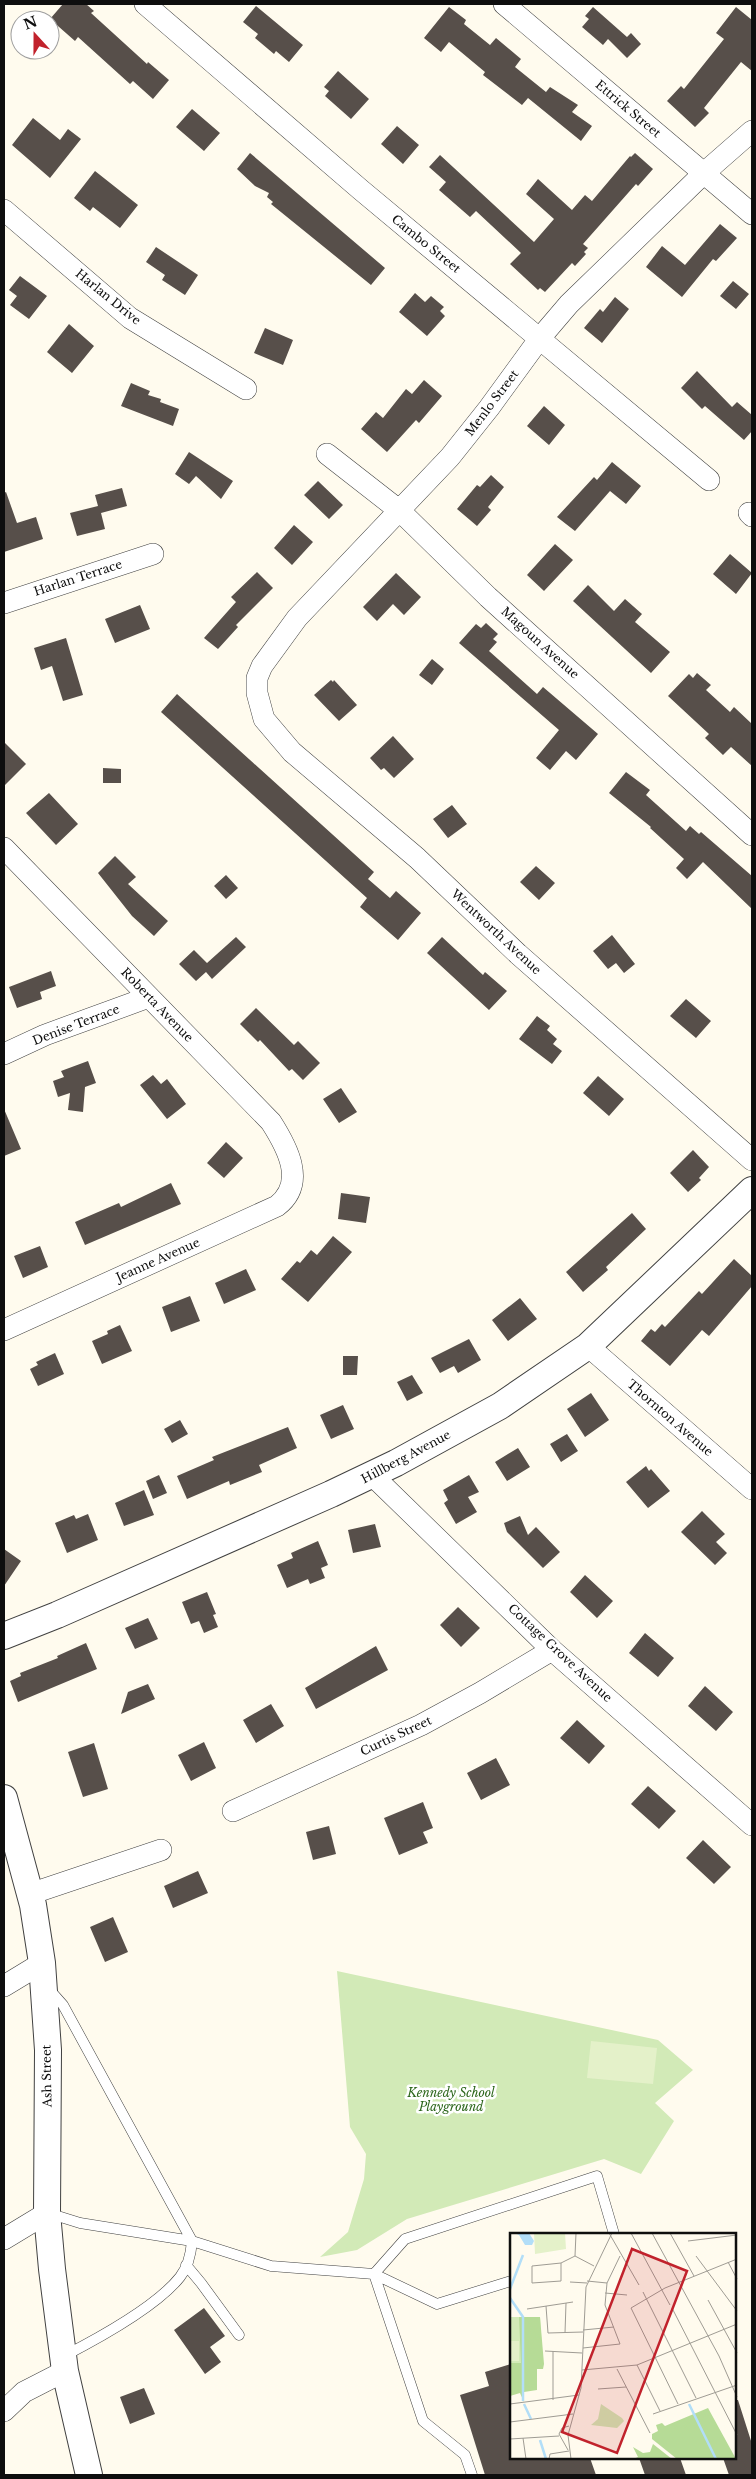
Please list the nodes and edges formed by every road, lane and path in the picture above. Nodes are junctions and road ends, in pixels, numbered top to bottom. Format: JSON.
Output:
{"nodes":[{"id":1,"x":145,"y":4,"type":"edge"},
{"id":2,"x":504,"y":4,"type":"edge"},
{"id":3,"x":752,"y":131,"type":"edge"},
{"id":4,"x":704,"y":173,"type":"junction"},
{"id":5,"x":4,"y":210,"type":"edge"},
{"id":6,"x":752,"y":214,"type":"edge"},
{"id":7,"x":540,"y":338,"type":"junction"},
{"id":8,"x":246,"y":389,"type":"dead end"},
{"id":9,"x":327,"y":454,"type":"dead end"},
{"id":10,"x":709,"y":480,"type":"dead end"},
{"id":11,"x":400,"y":510,"type":"junction"},
{"id":12,"x":153,"y":554,"type":"dead end"},
{"id":13,"x":4,"y":603,"type":"edge"},
{"id":14,"x":257,"y":693,"type":"joint"},
{"id":15,"x":752,"y":835,"type":"edge"},
{"id":16,"x":4,"y":848,"type":"edge"},
{"id":17,"x":149,"y":997,"type":"junction"},
{"id":18,"x":4,"y":1054,"type":"edge"},
{"id":19,"x":752,"y":1160,"type":"edge"},
{"id":20,"x":292,"y":1173,"type":"joint"},
{"id":21,"x":752,"y":1190,"type":"edge"},
{"id":22,"x":4,"y":1330,"type":"edge"},
{"id":23,"x":588,"y":1346,"type":"junction"},
{"id":24,"x":372,"y":1475,"type":"junction"},
{"id":25,"x":752,"y":1489,"type":"edge"},
{"id":26,"x":4,"y":1636,"type":"edge"},
{"id":27,"x":552,"y":1650,"type":"junction"},
{"id":28,"x":4,"y":1798,"type":"edge"},
{"id":29,"x":234,"y":1811,"type":"dead end"},
{"id":30,"x":752,"y":1825,"type":"edge"},
{"id":31,"x":161,"y":1850,"type":"dead end"},
{"id":32,"x":30,"y":1894,"type":"junction"},
{"id":33,"x":43,"y":1973,"type":"junction"},
{"id":34,"x":4,"y":1986,"type":"edge"},
{"id":35,"x":48,"y":2213,"type":"junction"},
{"id":36,"x":614,"y":2233,"type":"edge"},
{"id":37,"x":4,"y":2239,"type":"edge"},
{"id":38,"x":192,"y":2241,"type":"junction"},
{"id":39,"x":186,"y":2265,"type":"junction"},
{"id":40,"x":374,"y":2274,"type":"junction"},
{"id":41,"x":510,"y":2280,"type":"edge"},
{"id":42,"x":239,"y":2335,"type":"dead end"},
{"id":43,"x":64,"y":2364,"type":"junction"},
{"id":44,"x":4,"y":2411,"type":"edge"},
{"id":45,"x":89,"y":2475,"type":"edge"},
{"id":46,"x":472,"y":2475,"type":"edge"}],
"edges":[{"from":1,"to":7,"type":"street","name":"Cambo Street"},
{"from":2,"to":4,"type":"street","name":"Ettrick Street"},
{"from":3,"to":4,"type":"street","name":"Menlo Street"},
{"from":4,"to":6,"type":"street","name":"Ettrick Street"},
{"from":4,"to":7,"type":"street","name":"Menlo Street"},
{"from":5,"to":8,"type":"street","name":"Harlan Drive"},
{"from":7,"to":10,"type":"street","name":"Cambo Street"},
{"from":7,"to":11,"type":"street","name":"Menlo Street"},
{"from":9,"to":11,"type":"street","name":"Magoun Avenue"},
{"from":11,"to":14,"type":"street","name":"Menlo Street"},
{"from":11,"to":15,"type":"street","name":"Magoun Avenue"},
{"from":12,"to":13,"type":"street","name":"Harlan Terrace"},
{"from":14,"to":19,"type":"street","name":"Wentworth Avenue"},
{"from":16,"to":17,"type":"street","name":"Roberta Avenue"},
{"from":17,"to":18,"type":"street","name":"Denise Terrace"},
{"from":17,"to":20,"type":"street","name":"Roberta Avenue"},
{"from":20,"to":22,"type":"street","name":"Jeanne Avenue"},
{"from":21,"to":23,"type":"street","name":"Hillberg Avenue"},
{"from":23,"to":24,"type":"street","name":"Hillberg Avenue"},
{"from":23,"to":25,"type":"street","name":"Thornton Avenue"},
{"from":24,"to":26,"type":"street","name":"Hillberg Avenue"},
{"from":24,"to":27,"type":"street","name":"Cottage Grove Avenue"},
{"from":27,"to":29,"type":"street","name":"Curtis Street"},
{"from":27,"to":30,"type":"street","name":"Cottage Grove Avenue"},
{"from":28,"to":32,"type":"street","name":"Ash Street"},
{"from":31,"to":32,"type":"street"},
{"from":32,"to":33,"type":"street","name":"Ash Street"},
{"from":33,"to":34,"type":"street"},
{"from":33,"to":35,"type":"street","name":"Ash Street"},
{"from":33,"to":38,"type":"lane"},
{"from":35,"to":37,"type":"street"},
{"from":35,"to":38,"type":"lane"},
{"from":35,"to":43,"type":"street","name":"Ash Street"},
{"from":36,"to":40,"type":"lane"},
{"from":38,"to":39,"type":"lane"},
{"from":38,"to":40,"type":"lane"},
{"from":39,"to":42,"type":"lane"},
{"from":39,"to":43,"type":"lane"},
{"from":40,"to":41,"type":"lane"},
{"from":40,"to":46,"type":"lane"},
{"from":43,"to":44,"type":"street"},
{"from":43,"to":45,"type":"street","name":"Ash Street"}]}
